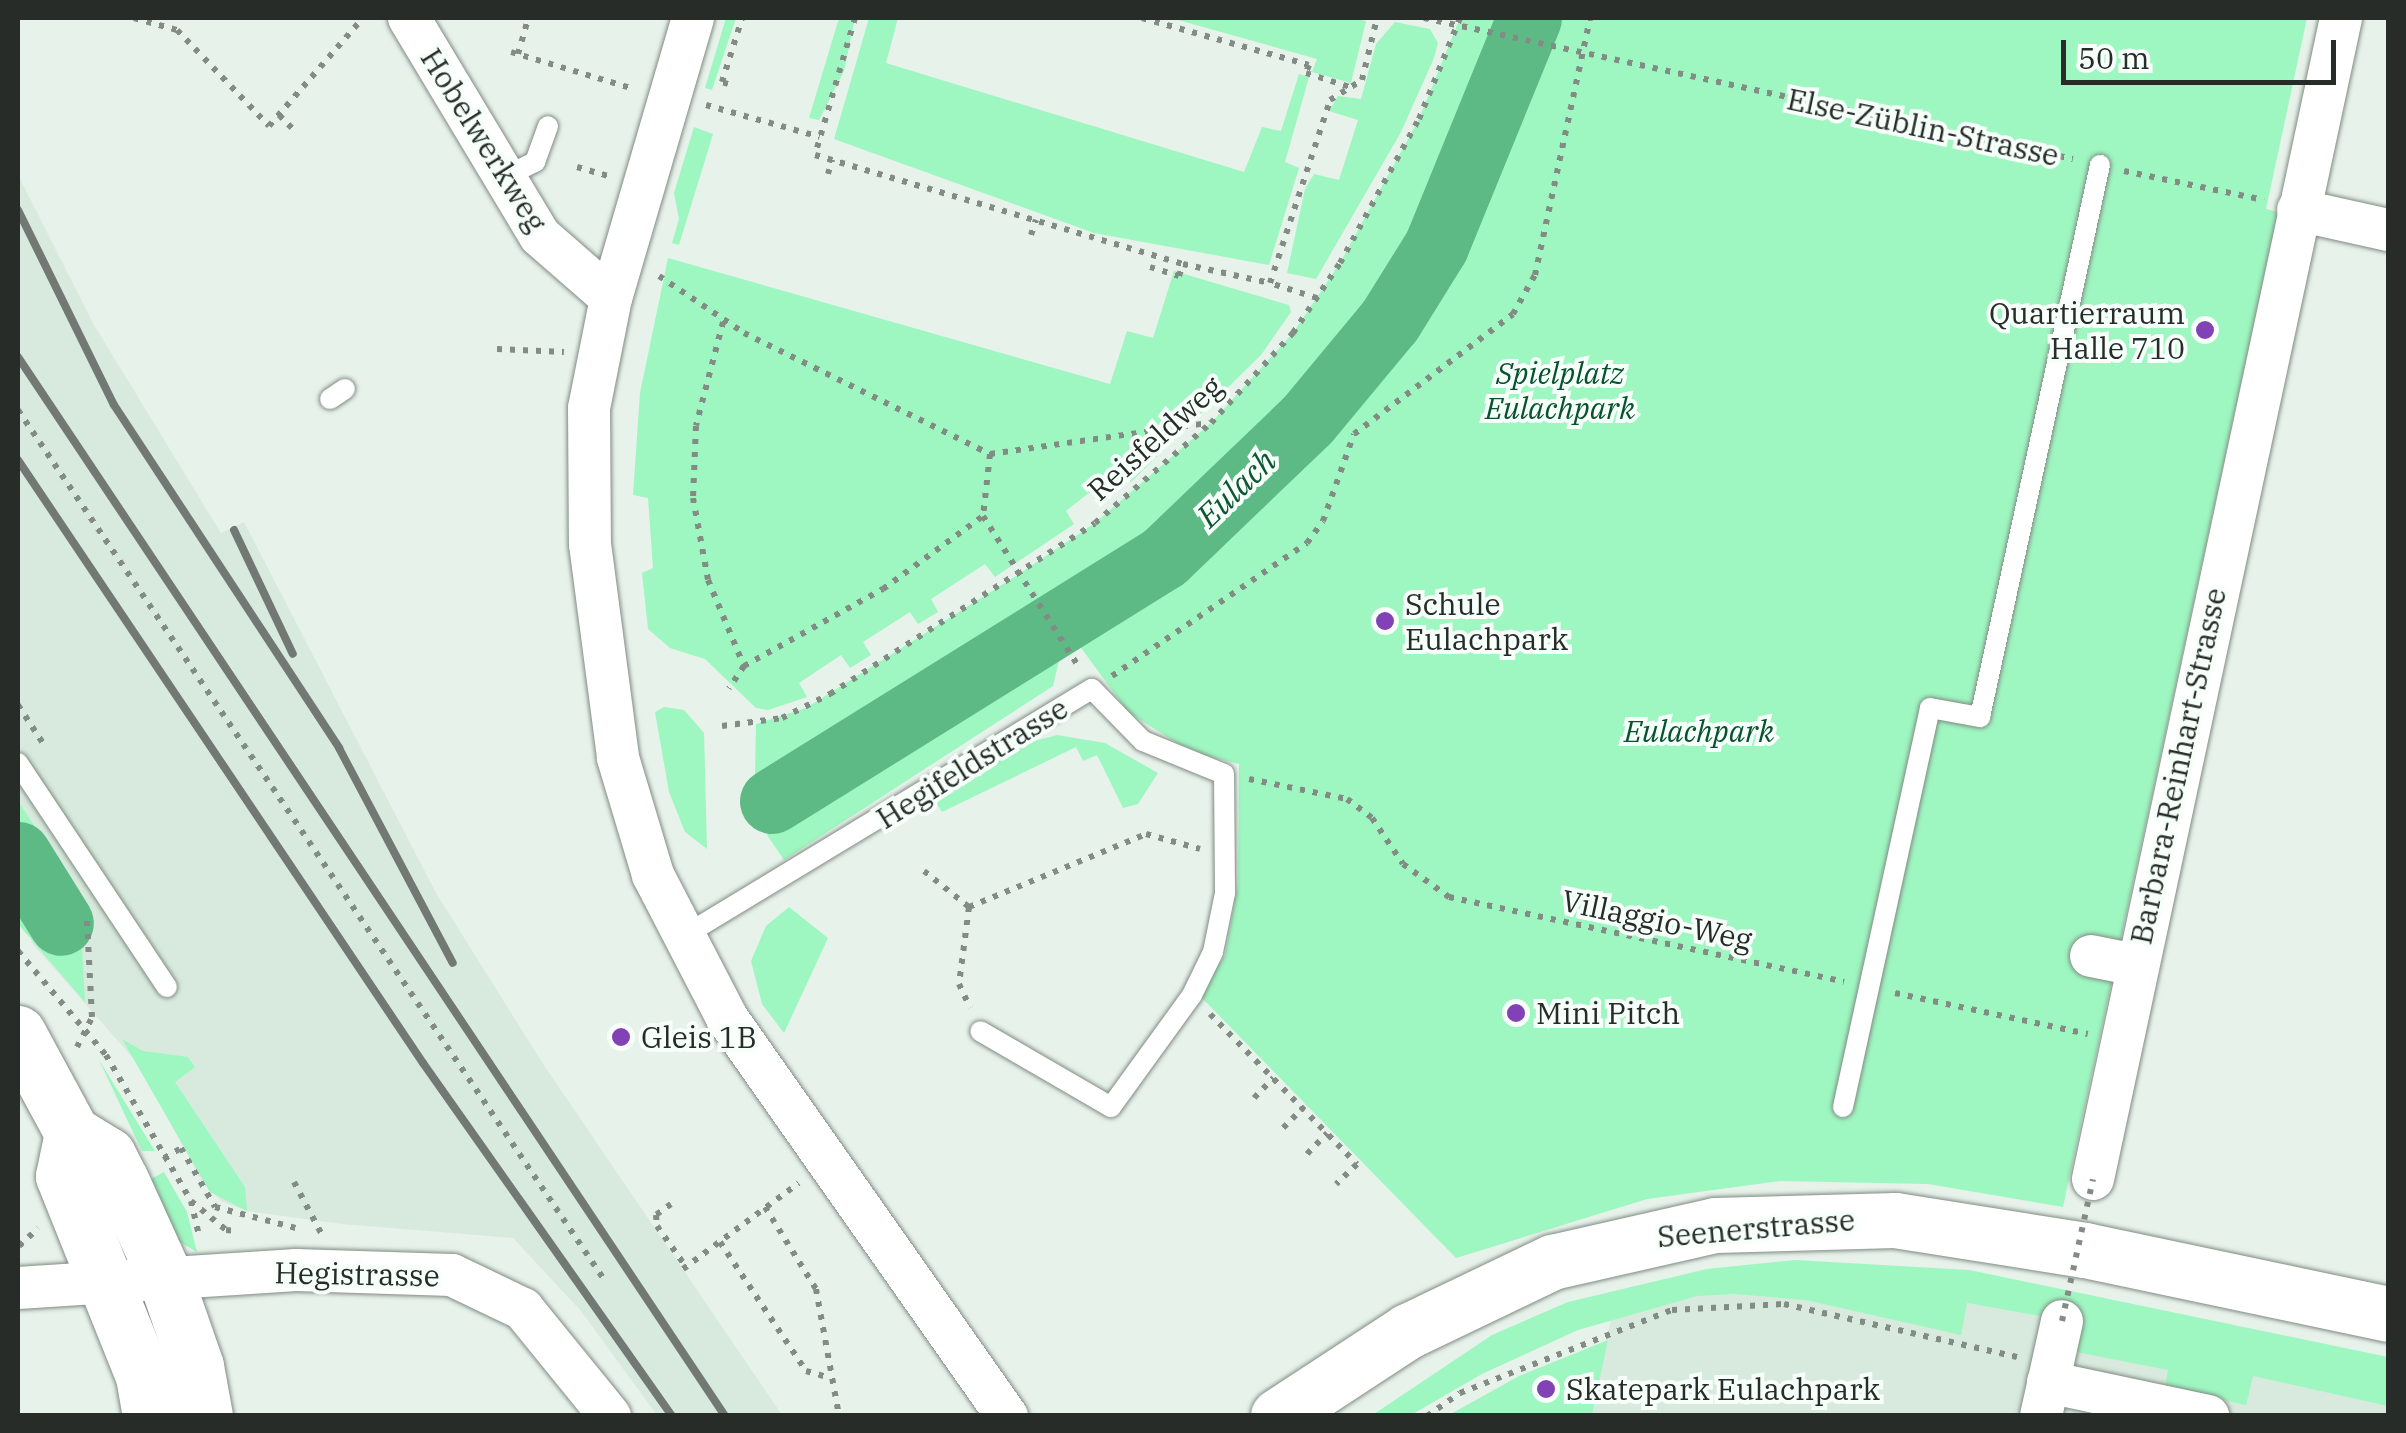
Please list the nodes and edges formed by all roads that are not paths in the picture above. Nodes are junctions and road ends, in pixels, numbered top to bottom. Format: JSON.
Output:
{"nodes":[{"id":1,"x":409,"y":18,"type":"edge"},
{"id":2,"x":693,"y":18,"type":"edge"},
{"id":3,"x":2341,"y":18,"type":"edge"},
{"id":4,"x":548,"y":126,"type":"dead end"},
{"id":5,"x":2100,"y":166,"type":"road end"},
{"id":6,"x":505,"y":177,"type":"junction"},
{"id":7,"x":2298,"y":210,"type":"junction"},
{"id":8,"x":2388,"y":230,"type":"edge"},
{"id":9,"x":615,"y":281,"type":"junction"},
{"id":10,"x":18,"y":763,"type":"edge"},
{"id":11,"x":682,"y":937,"type":"junction"},
{"id":12,"x":2092,"y":956,"type":"dead end"},
{"id":13,"x":2136,"y":965,"type":"junction"},
{"id":14,"x":167,"y":987,"type":"dead end"},
{"id":15,"x":980,"y":1031,"type":"road end"},
{"id":16,"x":18,"y":1034,"type":"edge"},
{"id":17,"x":1843,"y":1107,"type":"dead end"},
{"id":18,"x":72,"y":1133,"type":"junction"},
{"id":19,"x":2093,"y":1179,"type":"road end"},
{"id":20,"x":165,"y":1277,"type":"junction"},
{"id":21,"x":106,"y":1279,"type":"junction"},
{"id":22,"x":18,"y":1288,"type":"edge"},
{"id":23,"x":2063,"y":1301,"type":"road end"},
{"id":24,"x":2388,"y":1314,"type":"edge"},
{"id":25,"x":2037,"y":1385,"type":"edge"},
{"id":26,"x":150,"y":1416,"type":"edge"},
{"id":27,"x":205,"y":1416,"type":"edge"},
{"id":28,"x":610,"y":1416,"type":"edge"},
{"id":29,"x":1006,"y":1416,"type":"edge"},
{"id":30,"x":1278,"y":1416,"type":"edge"},
{"id":31,"x":2208,"y":1416,"type":"edge"}],
"edges":[{"from":1,"to":6,"type":"street","name":"Hobelwerkweg"},
{"from":2,"to":9,"type":"street"},
{"from":3,"to":7,"type":"street","name":"Barbara-Reinhart-Strasse"},
{"from":4,"to":6,"type":"lane"},
{"from":5,"to":17,"type":"lane"},
{"from":6,"to":9,"type":"street","name":"Hobelwerkweg"},
{"from":7,"to":8,"type":"street"},
{"from":7,"to":13,"type":"street","name":"Barbara-Reinhart-Strasse"},
{"from":9,"to":11,"type":"street"},
{"from":10,"to":14,"type":"lane"},
{"from":11,"to":15,"type":"lane","name":"Hegifeldstrasse"},
{"from":11,"to":29,"type":"street"},
{"from":12,"to":13,"type":"street"},
{"from":13,"to":19,"type":"street","name":"Barbara-Reinhart-Strasse"},
{"from":16,"to":18,"type":"main road"},
{"from":18,"to":20,"type":"main road"},
{"from":18,"to":21,"type":"main road"},
{"from":20,"to":21,"type":"street","name":"Hegistrasse"},
{"from":20,"to":27,"type":"main road"},
{"from":20,"to":28,"type":"street","name":"Hegistrasse"},
{"from":21,"to":22,"type":"street","name":"Hegistrasse"},
{"from":21,"to":26,"type":"main road"},
{"from":23,"to":25,"type":"street"},
{"from":24,"to":30,"type":"main road","name":"Seenerstrasse"},
{"from":25,"to":31,"type":"street"}]}
